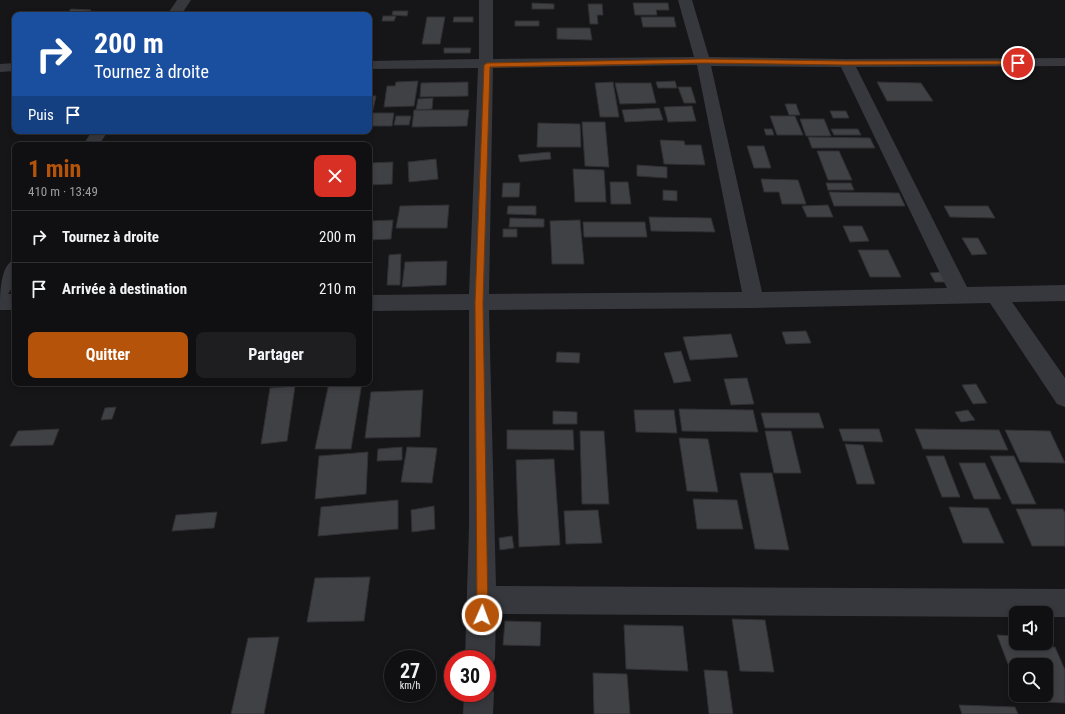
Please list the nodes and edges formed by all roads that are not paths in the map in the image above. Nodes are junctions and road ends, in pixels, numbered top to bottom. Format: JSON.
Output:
{"nodes":[{"id":1,"x":184,"y":0,"type":"edge"},
{"id":2,"x":486,"y":0,"type":"edge"},
{"id":3,"x":684,"y":0,"type":"edge"},
{"id":4,"x":176,"y":12,"type":"edge"},
{"id":5,"x":703,"y":61,"type":"junction"},
{"id":6,"x":1065,"y":62,"type":"edge"},
{"id":7,"x":846,"y":63,"type":"junction"},
{"id":8,"x":372,"y":65,"type":"edge"},
{"id":9,"x":487,"y":65,"type":"junction"},
{"id":10,"x":0,"y":68,"type":"edge"},
{"id":11,"x":12,"y":68,"type":"edge"},
{"id":12,"x":12,"y":271,"type":"edge"},
{"id":13,"x":0,"y":290,"type":"edge"},
{"id":14,"x":1065,"y":293,"type":"edge"},
{"id":15,"x":996,"y":294,"type":"junction"},
{"id":16,"x":961,"y":295,"type":"junction"},
{"id":17,"x":754,"y":300,"type":"junction"},
{"id":18,"x":0,"y":302,"type":"edge"},
{"id":19,"x":12,"y":302,"type":"edge"},
{"id":20,"x":372,"y":303,"type":"edge"},
{"id":21,"x":479,"y":303,"type":"junction"},
{"id":22,"x":1065,"y":397,"type":"edge"},
{"id":23,"x":483,"y":600,"type":"junction"},
{"id":24,"x":1065,"y":603,"type":"edge"},
{"id":25,"x":480,"y":650,"type":"edge"},
{"id":26,"x":479,"y":702,"type":"edge"},
{"id":27,"x":478,"y":714,"type":"edge"}],
"edges":[{"from":1,"to":4,"type":"street"},
{"from":2,"to":9,"type":"street"},
{"from":3,"to":5,"type":"street"},
{"from":5,"to":7,"type":"street"},
{"from":5,"to":9,"type":"street"},
{"from":5,"to":17,"type":"street"},
{"from":6,"to":7,"type":"street"},
{"from":7,"to":16,"type":"street"},
{"from":8,"to":9,"type":"street"},
{"from":9,"to":21,"type":"street"},
{"from":10,"to":11,"type":"street"},
{"from":12,"to":13,"type":"street"},
{"from":14,"to":15,"type":"street"},
{"from":15,"to":16,"type":"street"},
{"from":15,"to":22,"type":"street"},
{"from":16,"to":17,"type":"street"},
{"from":17,"to":21,"type":"street"},
{"from":18,"to":19,"type":"street"},
{"from":20,"to":21,"type":"street"},
{"from":21,"to":23,"type":"street"},
{"from":23,"to":24,"type":"street"},
{"from":23,"to":25,"type":"street"},
{"from":26,"to":27,"type":"street"}]}
